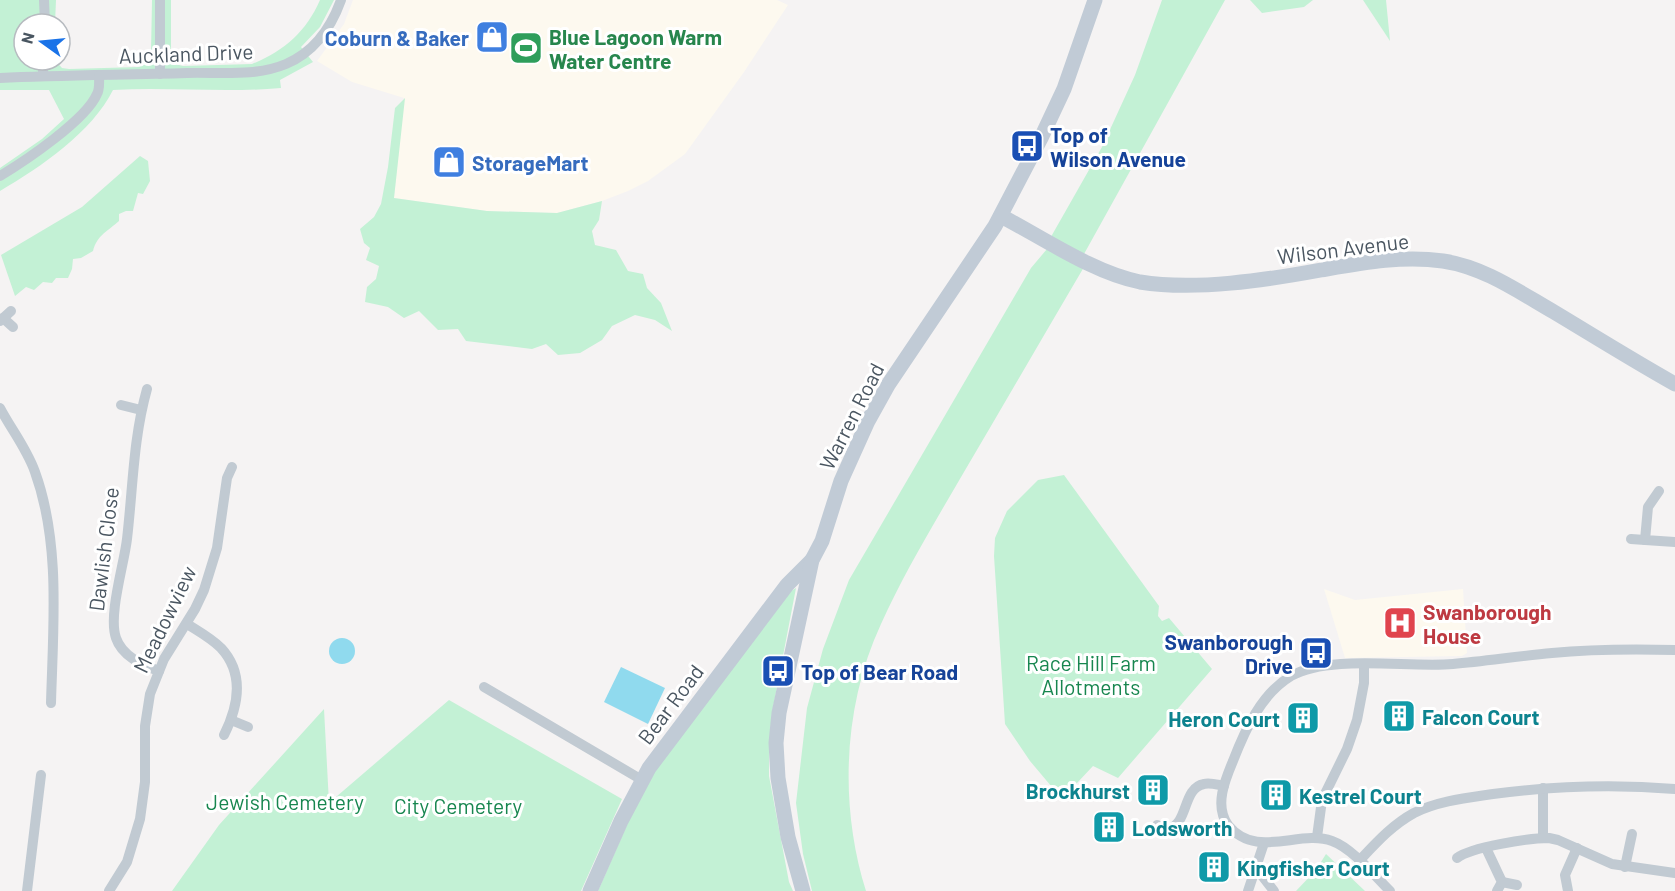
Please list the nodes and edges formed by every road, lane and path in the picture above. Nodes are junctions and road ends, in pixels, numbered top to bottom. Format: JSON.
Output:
{"nodes":[{"id":1,"x":160,"y":0,"type":"edge"},
{"id":2,"x":340,"y":0,"type":"edge"},
{"id":3,"x":1095,"y":0,"type":"edge"},
{"id":4,"x":43,"y":72,"type":"edge"},
{"id":5,"x":160,"y":74,"type":"junction"},
{"id":6,"x":43,"y":76,"type":"junction"},
{"id":7,"x":99,"y":76,"type":"junction"},
{"id":8,"x":0,"y":78,"type":"edge"},
{"id":9,"x":0,"y":176,"type":"edge"},
{"id":10,"x":1001,"y":216,"type":"junction"},
{"id":11,"x":5,"y":317,"type":"edge"},
{"id":12,"x":13,"y":327,"type":"dead end"},
{"id":13,"x":1675,"y":384,"type":"edge"},
{"id":14,"x":147,"y":389,"type":"dead end"},
{"id":15,"x":121,"y":405,"type":"dead end"},
{"id":16,"x":0,"y":408,"type":"edge"},
{"id":17,"x":141,"y":410,"type":"junction"},
{"id":18,"x":232,"y":467,"type":"dead end"},
{"id":19,"x":1659,"y":491,"type":"dead end"},
{"id":20,"x":1631,"y":539,"type":"dead end"},
{"id":21,"x":1646,"y":540,"type":"junction"},
{"id":22,"x":1675,"y":542,"type":"edge"},
{"id":23,"x":812,"y":560,"type":"junction"},
{"id":24,"x":187,"y":624,"type":"junction"},
{"id":25,"x":1675,"y":650,"type":"edge"},
{"id":26,"x":1364,"y":664,"type":"junction"},
{"id":27,"x":159,"y":671,"type":"junction"},
{"id":28,"x":484,"y":687,"type":"dead end"},
{"id":29,"x":51,"y":703,"type":"dead end"},
{"id":30,"x":231,"y":720,"type":"junction"},
{"id":31,"x":248,"y":728,"type":"dead end"},
{"id":32,"x":224,"y":735,"type":"dead end"},
{"id":33,"x":41,"y":775,"type":"dead end"},
{"id":34,"x":642,"y":780,"type":"junction"},
{"id":35,"x":1224,"y":786,"type":"junction"},
{"id":36,"x":1543,"y":788,"type":"junction"},
{"id":37,"x":1675,"y":789,"type":"edge"},
{"id":38,"x":1157,"y":825,"type":"dead end"},
{"id":39,"x":1632,"y":834,"type":"dead end"},
{"id":40,"x":1317,"y":837,"type":"junction"},
{"id":41,"x":1542,"y":838,"type":"junction"},
{"id":42,"x":1264,"y":843,"type":"junction"},
{"id":43,"x":1486,"y":848,"type":"junction"},
{"id":44,"x":1577,"y":848,"type":"junction"},
{"id":45,"x":1457,"y":858,"type":"dead end"},
{"id":46,"x":1359,"y":861,"type":"junction"},
{"id":47,"x":1625,"y":867,"type":"junction"},
{"id":48,"x":1256,"y":868,"type":"junction"},
{"id":49,"x":1675,"y":873,"type":"edge"},
{"id":50,"x":1517,"y":885,"type":"dead end"},
{"id":51,"x":1499,"y":886,"type":"edge"},
{"id":52,"x":27,"y":891,"type":"edge"},
{"id":53,"x":109,"y":891,"type":"edge"},
{"id":54,"x":590,"y":891,"type":"edge"},
{"id":55,"x":803,"y":891,"type":"edge"},
{"id":56,"x":1248,"y":891,"type":"edge"},
{"id":57,"x":1274,"y":891,"type":"edge"},
{"id":58,"x":1390,"y":891,"type":"edge"},
{"id":59,"x":1568,"y":891,"type":"edge"}],
"edges":[{"from":1,"to":5,"type":"street"},
{"from":2,"to":5,"type":"street","name":"Auckland Drive"},
{"from":3,"to":10,"type":"street","name":"Warren Road"},
{"from":4,"to":6,"type":"street"},
{"from":5,"to":7,"type":"street","name":"Auckland Drive"},
{"from":6,"to":7,"type":"street","name":"Auckland Drive"},
{"from":6,"to":8,"type":"street","name":"Auckland Drive"},
{"from":7,"to":9,"type":"street"},
{"from":10,"to":13,"type":"street","name":"Wilson Avenue"},
{"from":10,"to":23,"type":"street","name":"Warren Road"},
{"from":11,"to":12,"type":"street"},
{"from":14,"to":17,"type":"street","name":"Dawlish Close"},
{"from":15,"to":17,"type":"street"},
{"from":16,"to":29,"type":"street"},
{"from":17,"to":27,"type":"street","name":"Dawlish Close"},
{"from":18,"to":24,"type":"street","name":"Meadowview"},
{"from":19,"to":21,"type":"street"},
{"from":20,"to":21,"type":"street"},
{"from":21,"to":22,"type":"street"},
{"from":23,"to":34,"type":"street","name":"Bear Road"},
{"from":23,"to":55,"type":"street","name":"Warren Road"},
{"from":24,"to":27,"type":"street","name":"Meadowview"},
{"from":24,"to":30,"type":"street"},
{"from":25,"to":26,"type":"street"},
{"from":26,"to":35,"type":"street"},
{"from":26,"to":40,"type":"street"},
{"from":27,"to":53,"type":"street","name":"Meadowview"},
{"from":28,"to":34,"type":"street"},
{"from":30,"to":31,"type":"street"},
{"from":30,"to":32,"type":"street"},
{"from":33,"to":52,"type":"street"},
{"from":34,"to":54,"type":"street","name":"Bear Road"},
{"from":35,"to":38,"type":"street"},
{"from":35,"to":42,"type":"street"},
{"from":36,"to":37,"type":"street"},
{"from":36,"to":41,"type":"street"},
{"from":36,"to":46,"type":"street"},
{"from":39,"to":47,"type":"street"},
{"from":40,"to":42,"type":"street"},
{"from":40,"to":46,"type":"street"},
{"from":41,"to":43,"type":"street"},
{"from":41,"to":44,"type":"street"},
{"from":42,"to":48,"type":"street"},
{"from":43,"to":45,"type":"street"},
{"from":43,"to":51,"type":"street"},
{"from":44,"to":47,"type":"street"},
{"from":44,"to":59,"type":"street"},
{"from":46,"to":58,"type":"street"},
{"from":47,"to":49,"type":"street"},
{"from":48,"to":56,"type":"street"},
{"from":48,"to":57,"type":"street"},
{"from":50,"to":51,"type":"street"}]}
